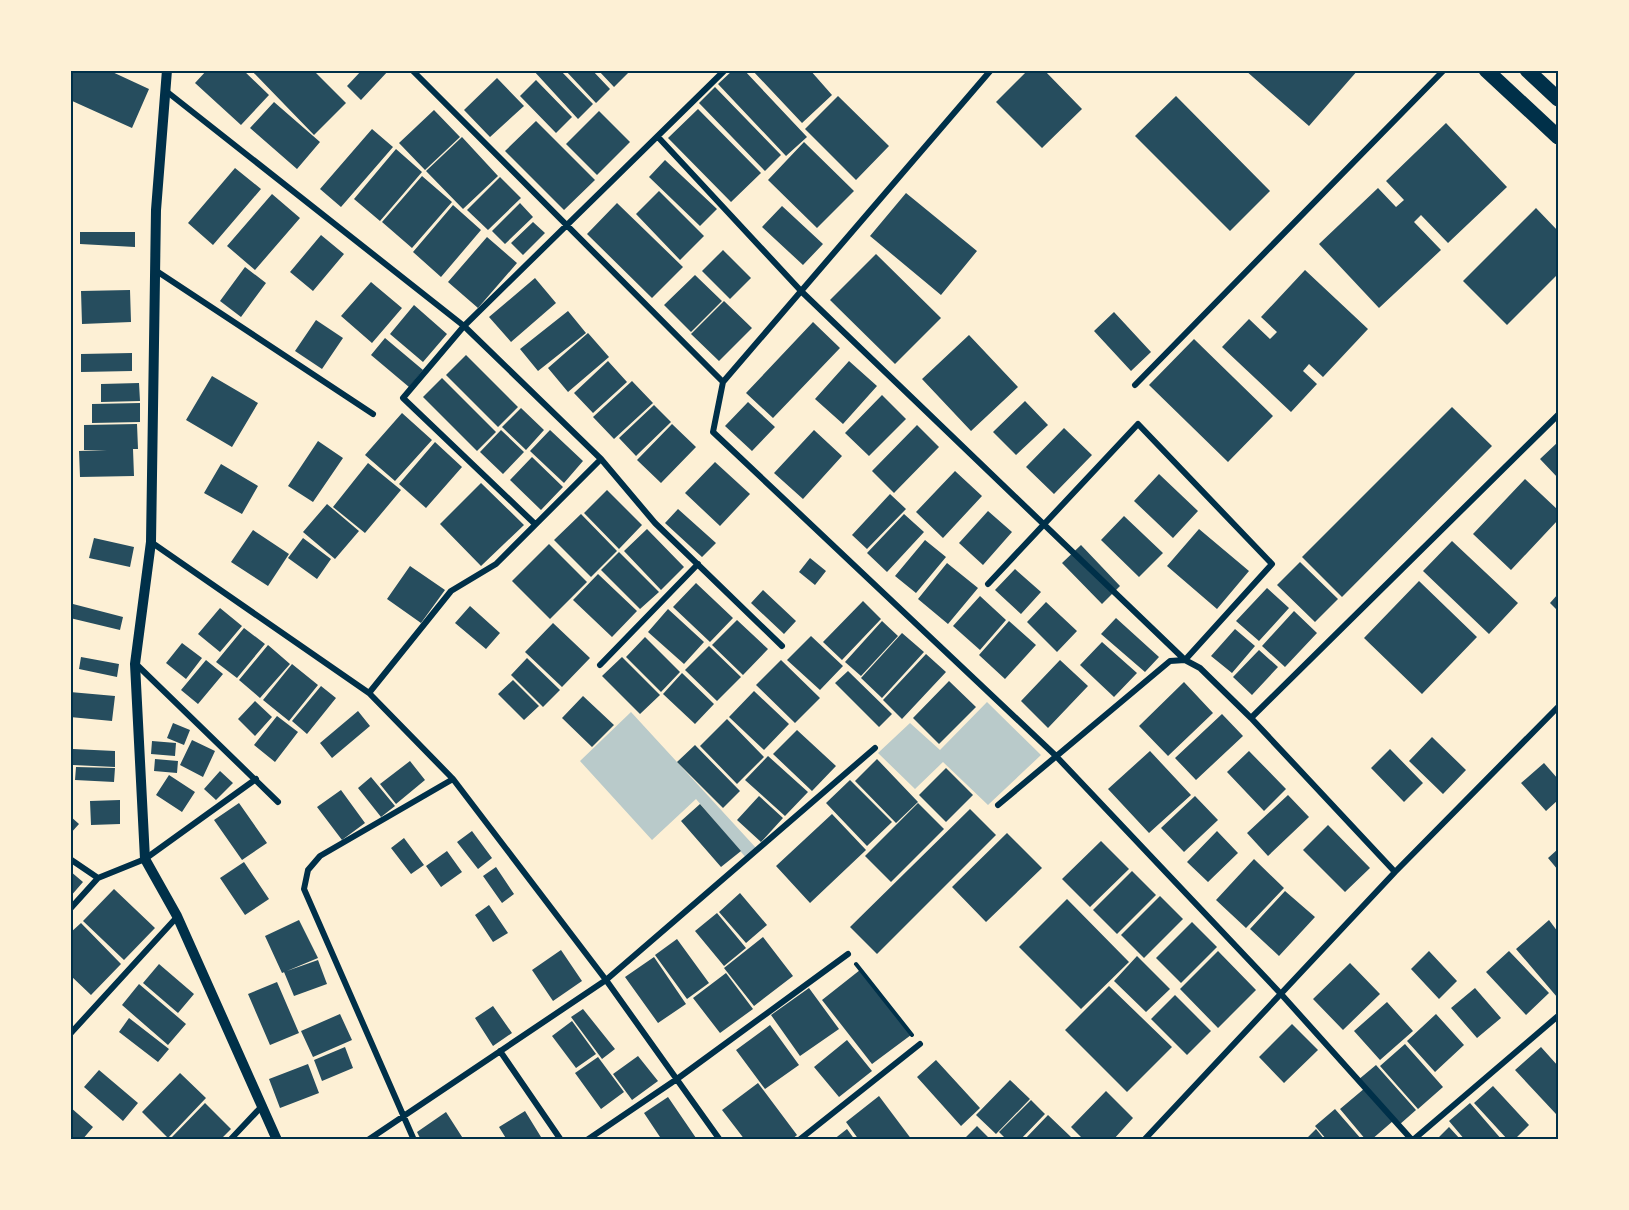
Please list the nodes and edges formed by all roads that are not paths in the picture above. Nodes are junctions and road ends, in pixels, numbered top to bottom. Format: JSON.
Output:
{"nodes":[{"id":1,"x":167,"y":70,"type":"edge"},
{"id":2,"x":412,"y":70,"type":"edge"},
{"id":3,"x":725,"y":70,"type":"edge"},
{"id":4,"x":991,"y":70,"type":"edge"},
{"id":5,"x":1443,"y":70,"type":"edge"},
{"id":6,"x":1486,"y":70,"type":"edge"},
{"id":7,"x":1527,"y":70,"type":"edge"},
{"id":8,"x":165,"y":90,"type":"junction"},
{"id":9,"x":1558,"y":99,"type":"edge"},
{"id":10,"x":658,"y":136,"type":"junction"},
{"id":11,"x":1558,"y":137,"type":"edge"},
{"id":12,"x":568,"y":225,"type":"junction"},
{"id":13,"x":155,"y":269,"type":"junction"},
{"id":14,"x":802,"y":292,"type":"junction"},
{"id":15,"x":464,"y":326,"type":"junction"},
{"id":16,"x":723,"y":382,"type":"junction"},
{"id":17,"x":1136,"y":386,"type":"dead end"},
{"id":18,"x":373,"y":414,"type":"dead end"},
{"id":19,"x":1558,"y":415,"type":"edge"},
{"id":20,"x":601,"y":459,"type":"junction"},
{"id":21,"x":536,"y":524,"type":"junction"},
{"id":22,"x":1045,"y":524,"type":"junction"},
{"id":23,"x":151,"y":542,"type":"junction"},
{"id":24,"x":698,"y":564,"type":"junction"},
{"id":25,"x":988,"y":584,"type":"dead end"},
{"id":26,"x":782,"y":646,"type":"dead end"},
{"id":27,"x":1185,"y":660,"type":"junction"},
{"id":28,"x":135,"y":664,"type":"junction"},
{"id":29,"x":600,"y":665,"type":"dead end"},
{"id":30,"x":369,"y":693,"type":"junction"},
{"id":31,"x":1558,"y":707,"type":"edge"},
{"id":32,"x":1251,"y":718,"type":"junction"},
{"id":33,"x":875,"y":748,"type":"dead end"},
{"id":34,"x":1055,"y":755,"type":"junction"},
{"id":35,"x":453,"y":778,"type":"junction"},
{"id":36,"x":256,"y":779,"type":"junction"},
{"id":37,"x":278,"y":802,"type":"dead end"},
{"id":38,"x":999,"y":805,"type":"dead end"},
{"id":39,"x":70,"y":859,"type":"edge"},
{"id":40,"x":145,"y":859,"type":"junction"},
{"id":41,"x":1395,"y":872,"type":"junction"},
{"id":42,"x":98,"y":878,"type":"junction"},
{"id":43,"x":70,"y":909,"type":"edge"},
{"id":44,"x":177,"y":916,"type":"junction"},
{"id":45,"x":848,"y":954,"type":"road end"},
{"id":46,"x":606,"y":980,"type":"junction"},
{"id":47,"x":1281,"y":994,"type":"junction"},
{"id":48,"x":1558,"y":1016,"type":"edge"},
{"id":49,"x":70,"y":1034,"type":"edge"},
{"id":50,"x":920,"y":1044,"type":"road end"},
{"id":51,"x":500,"y":1051,"type":"junction"},
{"id":52,"x":677,"y":1079,"type":"junction"},
{"id":53,"x":263,"y":1105,"type":"junction"},
{"id":54,"x":403,"y":1116,"type":"junction"},
{"id":55,"x":230,"y":1140,"type":"edge"},
{"id":56,"x":276,"y":1140,"type":"edge"},
{"id":57,"x":368,"y":1140,"type":"edge"},
{"id":58,"x":414,"y":1140,"type":"edge"},
{"id":59,"x":561,"y":1140,"type":"edge"},
{"id":60,"x":587,"y":1140,"type":"edge"},
{"id":61,"x":720,"y":1140,"type":"edge"},
{"id":62,"x":799,"y":1140,"type":"edge"},
{"id":63,"x":1144,"y":1140,"type":"edge"},
{"id":64,"x":1412,"y":1140,"type":"edge"}],
"edges":[{"from":1,"to":8,"type":"street"},
{"from":2,"to":12,"type":"street"},
{"from":3,"to":10,"type":"street"},
{"from":4,"to":14,"type":"street"},
{"from":5,"to":17,"type":"street"},
{"from":6,"to":11,"type":"main road"},
{"from":7,"to":9,"type":"main road"},
{"from":8,"to":13,"type":"street"},
{"from":8,"to":15,"type":"street"},
{"from":10,"to":12,"type":"street"},
{"from":10,"to":14,"type":"street"},
{"from":12,"to":15,"type":"street"},
{"from":12,"to":16,"type":"street"},
{"from":13,"to":18,"type":"street"},
{"from":13,"to":23,"type":"street"},
{"from":14,"to":16,"type":"street"},
{"from":14,"to":22,"type":"street"},
{"from":15,"to":20,"type":"street"},
{"from":15,"to":21,"type":"street"},
{"from":16,"to":34,"type":"street"},
{"from":19,"to":32,"type":"street"},
{"from":20,"to":21,"type":"street"},
{"from":20,"to":24,"type":"street"},
{"from":21,"to":30,"type":"street"},
{"from":22,"to":25,"type":"street"},
{"from":22,"to":27,"type":"street"},
{"from":22,"to":27,"type":"street"},
{"from":23,"to":28,"type":"street"},
{"from":23,"to":30,"type":"street"},
{"from":24,"to":26,"type":"street"},
{"from":24,"to":29,"type":"street"},
{"from":27,"to":32,"type":"street"},
{"from":27,"to":34,"type":"street"},
{"from":28,"to":36,"type":"street"},
{"from":28,"to":40,"type":"street"},
{"from":30,"to":35,"type":"street"},
{"from":31,"to":41,"type":"street"},
{"from":32,"to":41,"type":"street"},
{"from":33,"to":46,"type":"street"},
{"from":34,"to":38,"type":"street"},
{"from":34,"to":47,"type":"street"},
{"from":35,"to":46,"type":"street"},
{"from":35,"to":54,"type":"street"},
{"from":36,"to":37,"type":"street"},
{"from":36,"to":40,"type":"street"},
{"from":39,"to":42,"type":"street"},
{"from":40,"to":42,"type":"street"},
{"from":40,"to":44,"type":"street"},
{"from":41,"to":47,"type":"street"},
{"from":42,"to":43,"type":"street"},
{"from":44,"to":49,"type":"street"},
{"from":44,"to":53,"type":"street"},
{"from":45,"to":52,"type":"street"},
{"from":46,"to":51,"type":"street"},
{"from":46,"to":52,"type":"street"},
{"from":47,"to":63,"type":"street"},
{"from":47,"to":64,"type":"street"},
{"from":48,"to":64,"type":"street"},
{"from":50,"to":62,"type":"street"},
{"from":51,"to":54,"type":"street"},
{"from":51,"to":59,"type":"street"},
{"from":52,"to":60,"type":"street"},
{"from":52,"to":61,"type":"street"},
{"from":53,"to":55,"type":"street"},
{"from":53,"to":56,"type":"street"},
{"from":54,"to":57,"type":"street"},
{"from":54,"to":58,"type":"street"}]}
